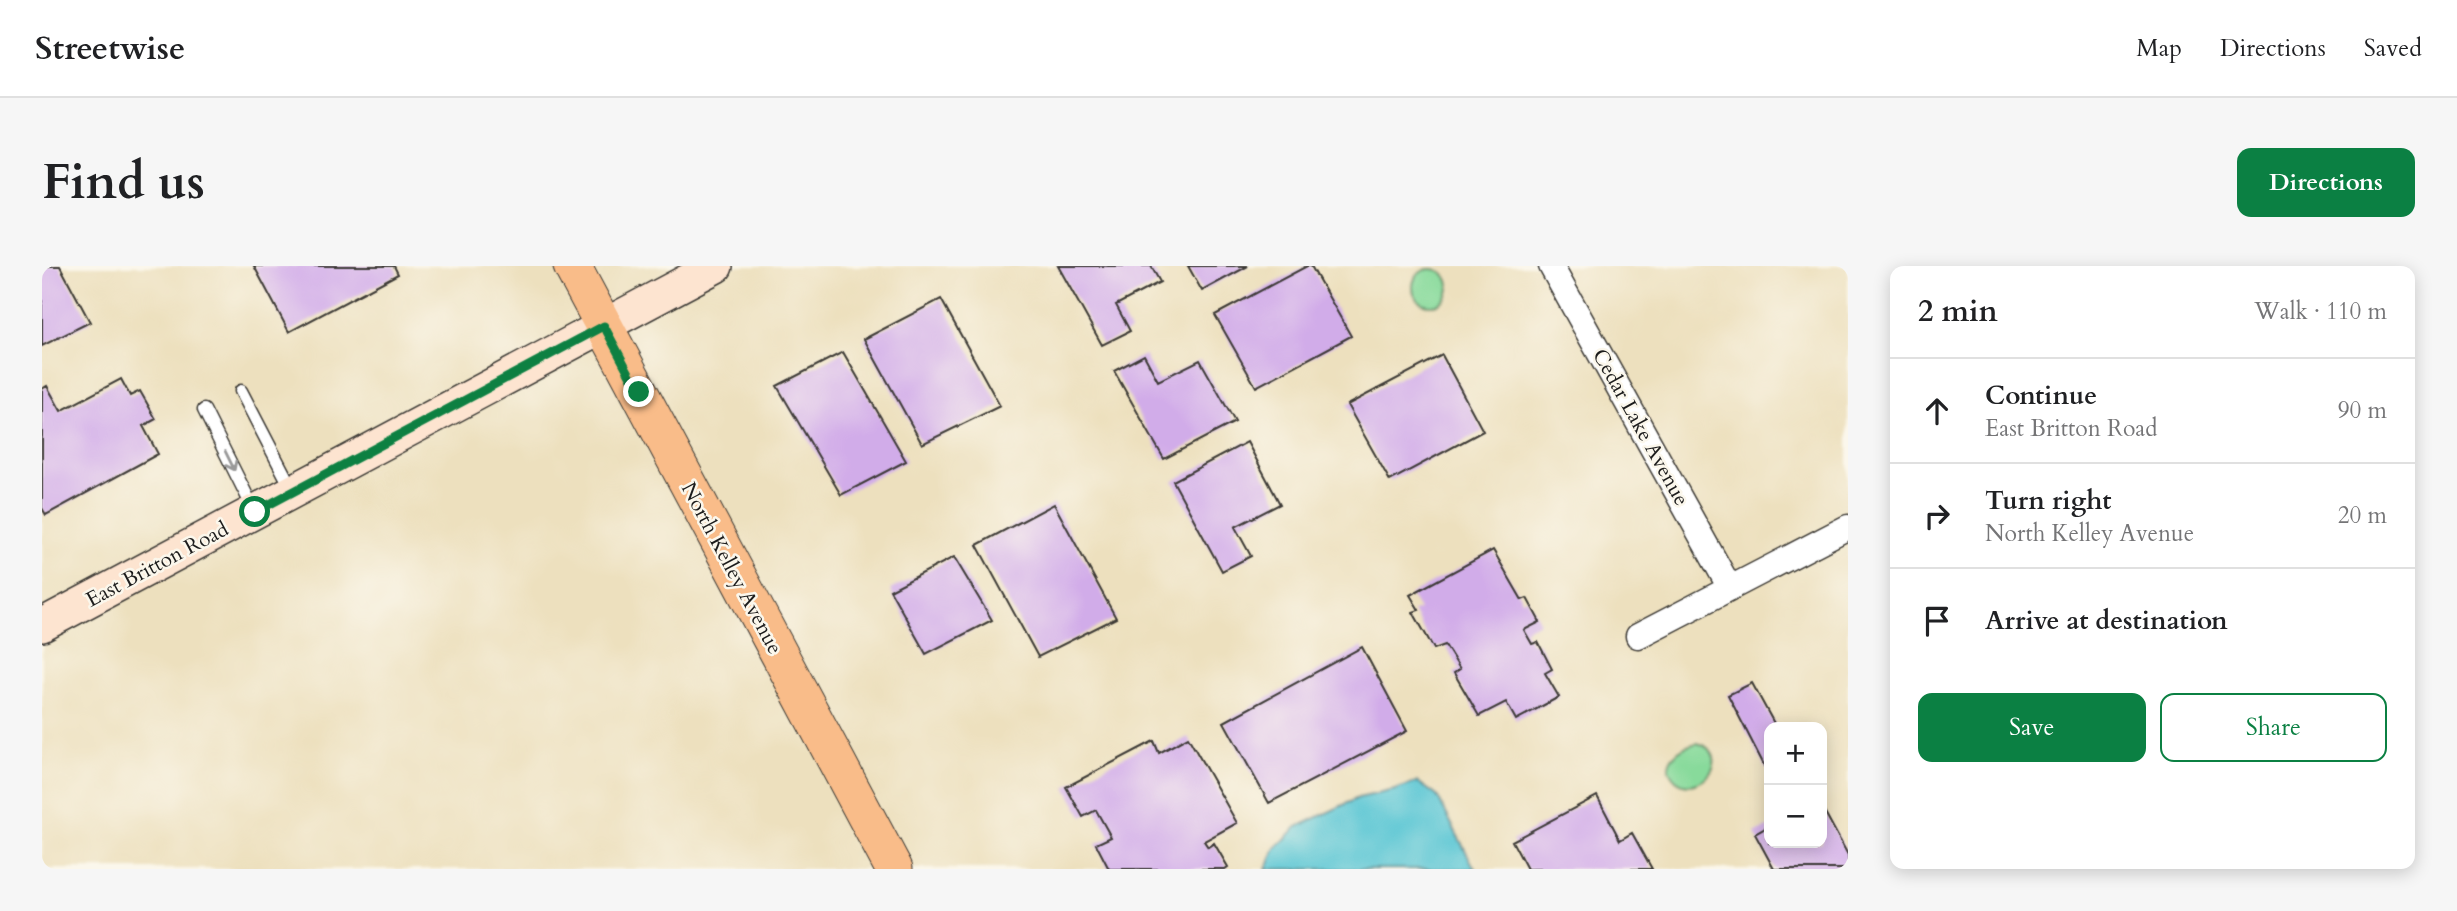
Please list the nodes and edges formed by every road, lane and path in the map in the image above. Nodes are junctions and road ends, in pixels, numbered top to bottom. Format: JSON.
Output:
{"nodes":[{"id":1,"x":572,"y":266,"type":"edge"},
{"id":2,"x":716,"y":266,"type":"edge"},
{"id":3,"x":1552,"y":266,"type":"edge"},
{"id":4,"x":604,"y":326,"type":"junction"},
{"id":5,"x":241,"y":391,"type":"dead end"},
{"id":6,"x":204,"y":410,"type":"dead end"},
{"id":7,"x":293,"y":491,"type":"junction"},
{"id":8,"x":255,"y":512,"type":"junction"},
{"id":9,"x":1848,"y":527,"type":"edge"},
{"id":10,"x":1730,"y":587,"type":"junction"},
{"id":11,"x":42,"y":625,"type":"edge"},
{"id":12,"x":1638,"y":636,"type":"dead end"},
{"id":13,"x":894,"y":869,"type":"edge"}],
"edges":[{"from":1,"to":4,"type":"main road","name":"North Kelley Avenue"},
{"from":2,"to":4,"type":"main road","name":"East Britton Road"},
{"from":3,"to":10,"type":"street","name":"Cedar Lake Avenue"},
{"from":4,"to":7,"type":"main road","name":"East Britton Road"},
{"from":4,"to":13,"type":"main road","name":"North Kelley Avenue"},
{"from":5,"to":7,"type":"lane"},
{"from":6,"to":8,"type":"lane","one_way":true},
{"from":7,"to":8,"type":"main road","name":"East Britton Road"},
{"from":8,"to":11,"type":"main road","name":"East Britton Road"},
{"from":9,"to":10,"type":"street"},
{"from":10,"to":12,"type":"street"}]}
